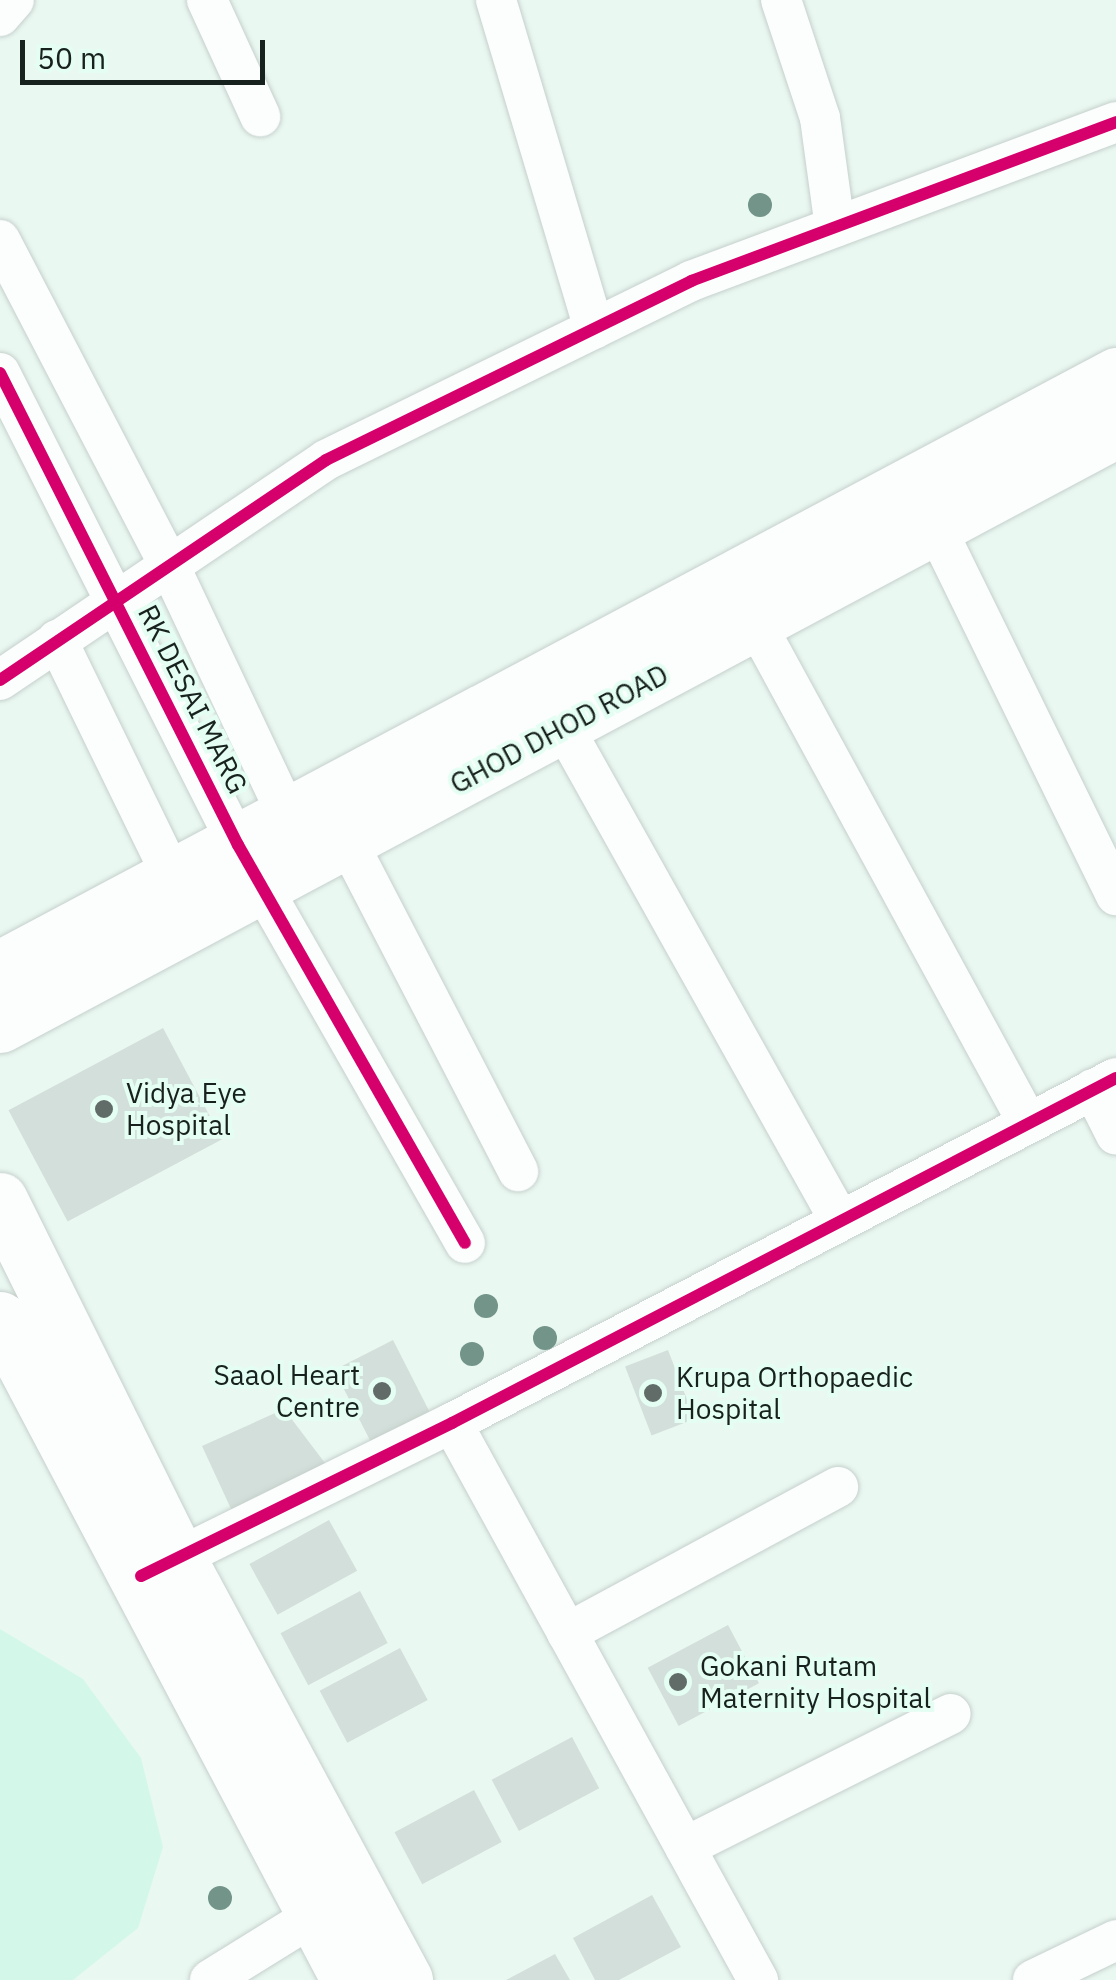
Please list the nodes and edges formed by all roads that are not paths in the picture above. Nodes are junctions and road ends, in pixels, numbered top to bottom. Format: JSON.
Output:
{"nodes":[{"id":1,"x":14,"y":0,"type":"edge"},
{"id":2,"x":207,"y":0,"type":"edge"},
{"id":3,"x":496,"y":0,"type":"edge"},
{"id":4,"x":781,"y":0,"type":"edge"},
{"id":5,"x":0,"y":16,"type":"edge"},
{"id":6,"x":260,"y":116,"type":"dead end"},
{"id":7,"x":1116,"y":122,"type":"edge"},
{"id":8,"x":835,"y":227,"type":"junction"},
{"id":9,"x":0,"y":240,"type":"edge"},
{"id":10,"x":594,"y":328,"type":"junction"},
{"id":11,"x":0,"y":373,"type":"edge"},
{"id":12,"x":1116,"y":375,"type":"edge"},
{"id":13,"x":1113,"y":439,"type":"edge"},
{"id":14,"x":936,"y":528,"type":"junction"},
{"id":15,"x":170,"y":567,"type":"junction"},
{"id":16,"x":116,"y":599,"type":"junction"},
{"id":17,"x":756,"y":624,"type":"junction"},
{"id":18,"x":58,"y":640,"type":"junction"},
{"id":19,"x":0,"y":680,"type":"edge"},
{"id":20,"x":563,"y":726,"type":"junction"},
{"id":21,"x":315,"y":840,"type":"junction"},
{"id":22,"x":1106,"y":852,"type":"edge"},
{"id":23,"x":250,"y":866,"type":"junction"},
{"id":24,"x":173,"y":878,"type":"junction"},
{"id":25,"x":1116,"y":896,"type":"edge"},
{"id":26,"x":0,"y":968,"type":"edge"},
{"id":27,"x":0,"y":1025,"type":"edge"},
{"id":28,"x":1104,"y":1084,"type":"edge"},
{"id":29,"x":1028,"y":1123,"type":"junction"},
{"id":30,"x":1116,"y":1135,"type":"edge"},
{"id":31,"x":518,"y":1171,"type":"dead end"},
{"id":32,"x":0,"y":1200,"type":"edge"},
{"id":33,"x":840,"y":1221,"type":"junction"},
{"id":34,"x":465,"y":1243,"type":"dead end"},
{"id":35,"x":0,"y":1318,"type":"edge"},
{"id":36,"x":452,"y":1423,"type":"junction"},
{"id":37,"x":838,"y":1487,"type":"dead end"},
{"id":38,"x":159,"y":1567,"type":"junction"},
{"id":39,"x":567,"y":1633,"type":"junction"},
{"id":40,"x":951,"y":1714,"type":"dead end"},
{"id":41,"x":685,"y":1847,"type":"junction"},
{"id":42,"x":336,"y":1903,"type":"junction"},
{"id":43,"x":1116,"y":1940,"type":"edge"},
{"id":44,"x":210,"y":1980,"type":"edge"},
{"id":45,"x":350,"y":1980,"type":"edge"},
{"id":46,"x":405,"y":1980,"type":"edge"},
{"id":47,"x":758,"y":1980,"type":"edge"},
{"id":48,"x":1033,"y":1980,"type":"edge"}],
"edges":[{"from":1,"to":5,"type":"street"},
{"from":2,"to":6,"type":"street"},
{"from":3,"to":10,"type":"street"},
{"from":4,"to":8,"type":"street"},
{"from":7,"to":8,"type":"street"},
{"from":8,"to":10,"type":"street"},
{"from":9,"to":15,"type":"street"},
{"from":10,"to":15,"type":"street"},
{"from":11,"to":16,"type":"street","name":"RK DESAI MARG"},
{"from":12,"to":21,"type":"main road"},
{"from":13,"to":14,"type":"main road","name":"GHOD DHOD ROAD"},
{"from":14,"to":17,"type":"main road","name":"GHOD DHOD ROAD"},
{"from":14,"to":22,"type":"street"},
{"from":15,"to":16,"type":"street"},
{"from":15,"to":21,"type":"street"},
{"from":16,"to":18,"type":"street"},
{"from":16,"to":23,"type":"street","name":"RK DESAI MARG"},
{"from":17,"to":20,"type":"main road","name":"GHOD DHOD ROAD"},
{"from":17,"to":29,"type":"street"},
{"from":18,"to":19,"type":"street"},
{"from":18,"to":24,"type":"street"},
{"from":20,"to":21,"type":"main road","name":"GHOD DHOD ROAD"},
{"from":20,"to":33,"type":"street"},
{"from":21,"to":23,"type":"main road"},
{"from":21,"to":31,"type":"street"},
{"from":22,"to":25,"type":"street"},
{"from":23,"to":24,"type":"main road"},
{"from":23,"to":27,"type":"main road"},
{"from":23,"to":34,"type":"street","name":"RK DESAI MARG"},
{"from":24,"to":26,"type":"main road"},
{"from":28,"to":29,"type":"street"},
{"from":28,"to":30,"type":"street"},
{"from":29,"to":33,"type":"street"},
{"from":32,"to":38,"type":"main road"},
{"from":33,"to":36,"type":"street"},
{"from":35,"to":38,"type":"main road"},
{"from":36,"to":38,"type":"street"},
{"from":36,"to":39,"type":"street"},
{"from":37,"to":39,"type":"street"},
{"from":38,"to":42,"type":"main road"},
{"from":39,"to":41,"type":"street"},
{"from":40,"to":41,"type":"street"},
{"from":41,"to":47,"type":"street"},
{"from":42,"to":44,"type":"street"},
{"from":42,"to":45,"type":"main road"},
{"from":42,"to":46,"type":"main road"},
{"from":43,"to":48,"type":"street"}]}
